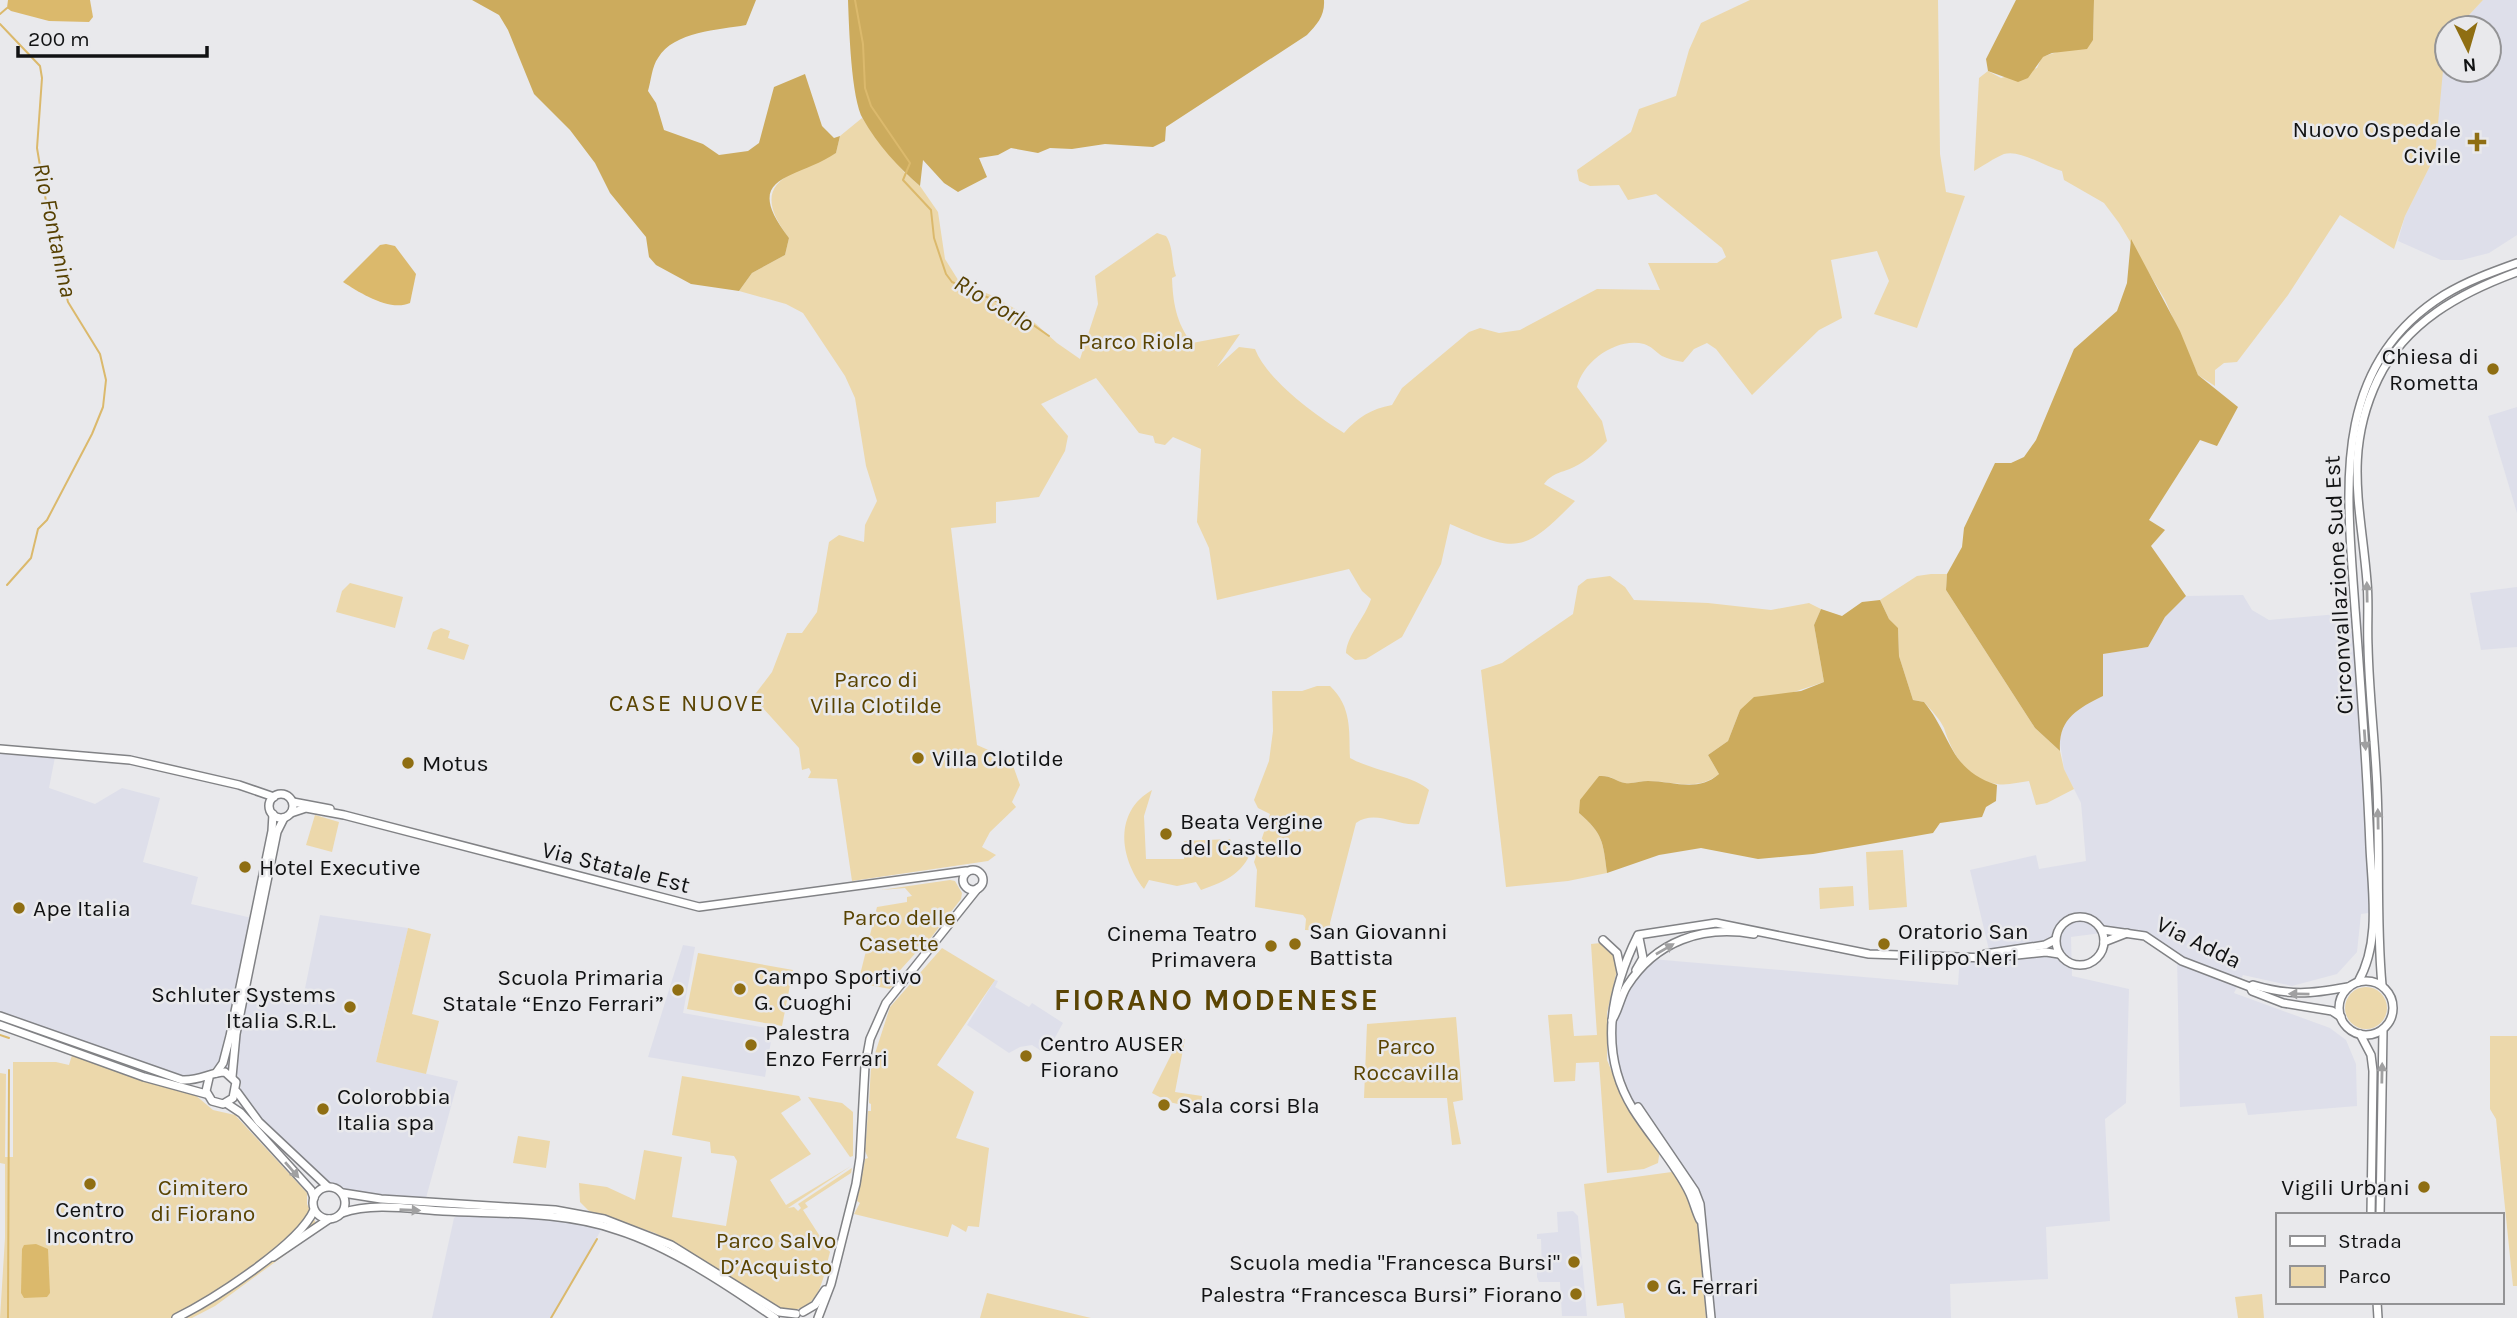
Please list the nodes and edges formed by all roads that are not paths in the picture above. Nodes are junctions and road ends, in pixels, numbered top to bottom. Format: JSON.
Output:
{"nodes":[{"id":1,"x":2517,"y":263,"type":"edge"},
{"id":2,"x":2517,"y":272,"type":"edge"},
{"id":3,"x":0,"y":749,"type":"edge"},
{"id":4,"x":229,"y":785,"type":"junction"},
{"id":5,"x":274,"y":797,"type":"junction"},
{"id":6,"x":293,"y":802,"type":"junction"},
{"id":7,"x":271,"y":811,"type":"junction"},
{"id":8,"x":288,"y":815,"type":"junction"},
{"id":9,"x":344,"y":815,"type":"junction"},
{"id":10,"x":964,"y":875,"type":"junction"},
{"id":11,"x":978,"y":888,"type":"junction"},
{"id":12,"x":968,"y":889,"type":"junction"},
{"id":13,"x":967,"y":902,"type":"junction"},
{"id":14,"x":2102,"y":930,"type":"junction"},
{"id":15,"x":2131,"y":932,"type":"junction"},
{"id":16,"x":1777,"y":936,"type":"junction"},
{"id":17,"x":1638,"y":938,"type":"junction"},
{"id":18,"x":1604,"y":940,"type":"dead end"},
{"id":19,"x":2055,"y":940,"type":"junction"},
{"id":20,"x":2104,"y":942,"type":"junction"},
{"id":21,"x":2059,"y":954,"type":"junction"},
{"id":22,"x":1974,"y":957,"type":"junction"},
{"id":23,"x":1621,"y":973,"type":"junction"},
{"id":24,"x":1636,"y":974,"type":"junction"},
{"id":25,"x":2358,"y":982,"type":"junction"},
{"id":26,"x":2382,"y":985,"type":"junction"},
{"id":27,"x":2250,"y":987,"type":"junction"},
{"id":28,"x":2348,"y":987,"type":"junction"},
{"id":29,"x":0,"y":1016,"type":"edge"},
{"id":30,"x":2341,"y":1017,"type":"junction"},
{"id":31,"x":1612,"y":1020,"type":"junction"},
{"id":32,"x":0,"y":1025,"type":"edge"},
{"id":33,"x":2383,"y":1030,"type":"junction"},
{"id":34,"x":2360,"y":1034,"type":"junction"},
{"id":35,"x":216,"y":1073,"type":"junction"},
{"id":36,"x":232,"y":1077,"type":"junction"},
{"id":37,"x":209,"y":1078,"type":"junction"},
{"id":38,"x":237,"y":1091,"type":"junction"},
{"id":39,"x":206,"y":1094,"type":"junction"},
{"id":40,"x":226,"y":1103,"type":"junction"},
{"id":41,"x":327,"y":1186,"type":"junction"},
{"id":42,"x":343,"y":1193,"type":"junction"},
{"id":43,"x":314,"y":1198,"type":"junction"},
{"id":44,"x":314,"y":1210,"type":"junction"},
{"id":45,"x":342,"y":1213,"type":"junction"},
{"id":46,"x":2371,"y":1213,"type":"edge"},
{"id":47,"x":2380,"y":1213,"type":"edge"},
{"id":48,"x":329,"y":1219,"type":"junction"},
{"id":49,"x":263,"y":1262,"type":"junction"},
{"id":50,"x":830,"y":1282,"type":"junction"},
{"id":51,"x":797,"y":1315,"type":"edge"},
{"id":52,"x":176,"y":1318,"type":"edge"},
{"id":53,"x":775,"y":1318,"type":"edge"},
{"id":54,"x":816,"y":1318,"type":"edge"},
{"id":55,"x":1711,"y":1318,"type":"edge"}],
"edges":[{"from":1,"to":25,"type":"street","name":"Circonvallazione Sud Est","one_way":true},
{"from":26,"to":2,"type":"street","name":"Circonvallazione Sud Est","one_way":true},
{"from":3,"to":4,"type":"street","name":"Via Statale Est"},
{"from":4,"to":5,"type":"street","name":"Via Statale Est"},
{"from":4,"to":7,"type":"street","name":"Via Statale Est"},
{"from":5,"to":6,"type":"street","name":"Via Statale Est"},
{"from":5,"to":7,"type":"street"},
{"from":6,"to":8,"type":"street"},
{"from":6,"to":9,"type":"street","name":"Via Statale Est"},
{"from":7,"to":8,"type":"street","name":"Via Statale Est"},
{"from":7,"to":35,"type":"street"},
{"from":8,"to":9,"type":"street","name":"Via Statale Est"},
{"from":8,"to":36,"type":"street"},
{"from":9,"to":10,"type":"street","name":"Via Statale Est"},
{"from":10,"to":11,"type":"street"},
{"from":10,"to":12,"type":"street"},
{"from":11,"to":12,"type":"street"},
{"from":11,"to":13,"type":"street"},
{"from":12,"to":13,"type":"street"},
{"from":13,"to":50,"type":"street"},
{"from":14,"to":15,"type":"street"},
{"from":14,"to":19,"type":"street"},
{"from":14,"to":20,"type":"street"},
{"from":15,"to":20,"type":"street"},
{"from":15,"to":27,"type":"street","name":"Via Adda"},
{"from":16,"to":17,"type":"street"},
{"from":16,"to":22,"type":"street"},
{"from":24,"to":16,"type":"street","one_way":true},
{"from":17,"to":23,"type":"street"},
{"from":17,"to":24,"type":"street"},
{"from":18,"to":23,"type":"street"},
{"from":19,"to":21,"type":"street"},
{"from":19,"to":22,"type":"street"},
{"from":20,"to":21,"type":"street"},
{"from":21,"to":22,"type":"street"},
{"from":23,"to":31,"type":"street"},
{"from":24,"to":31,"type":"street"},
{"from":25,"to":26,"type":"street"},
{"from":25,"to":28,"type":"street"},
{"from":26,"to":33,"type":"street"},
{"from":28,"to":27,"type":"street","one_way":true},
{"from":27,"to":30,"type":"street"},
{"from":28,"to":30,"type":"street"},
{"from":29,"to":37,"type":"street"},
{"from":30,"to":34,"type":"street"},
{"from":31,"to":55,"type":"street"},
{"from":32,"to":39,"type":"street"},
{"from":33,"to":34,"type":"street"},
{"from":47,"to":33,"type":"street","one_way":true},
{"from":34,"to":46,"type":"street"},
{"from":35,"to":36,"type":"street"},
{"from":35,"to":37,"type":"street"},
{"from":36,"to":38,"type":"street"},
{"from":37,"to":39,"type":"street"},
{"from":38,"to":40,"type":"street"},
{"from":38,"to":41,"type":"street"},
{"from":39,"to":40,"type":"street"},
{"from":40,"to":43,"type":"street","one_way":true},
{"from":41,"to":42,"type":"street"},
{"from":41,"to":43,"type":"street"},
{"from":42,"to":45,"type":"street"},
{"from":42,"to":51,"type":"street"},
{"from":43,"to":44,"type":"street"},
{"from":44,"to":48,"type":"street"},
{"from":44,"to":49,"type":"street"},
{"from":45,"to":48,"type":"street"},
{"from":45,"to":53,"type":"street","one_way":true},
{"from":48,"to":49,"type":"street"},
{"from":49,"to":52,"type":"street"},
{"from":50,"to":51,"type":"street"},
{"from":50,"to":54,"type":"street"},
{"from":51,"to":54,"type":"street"}]}
